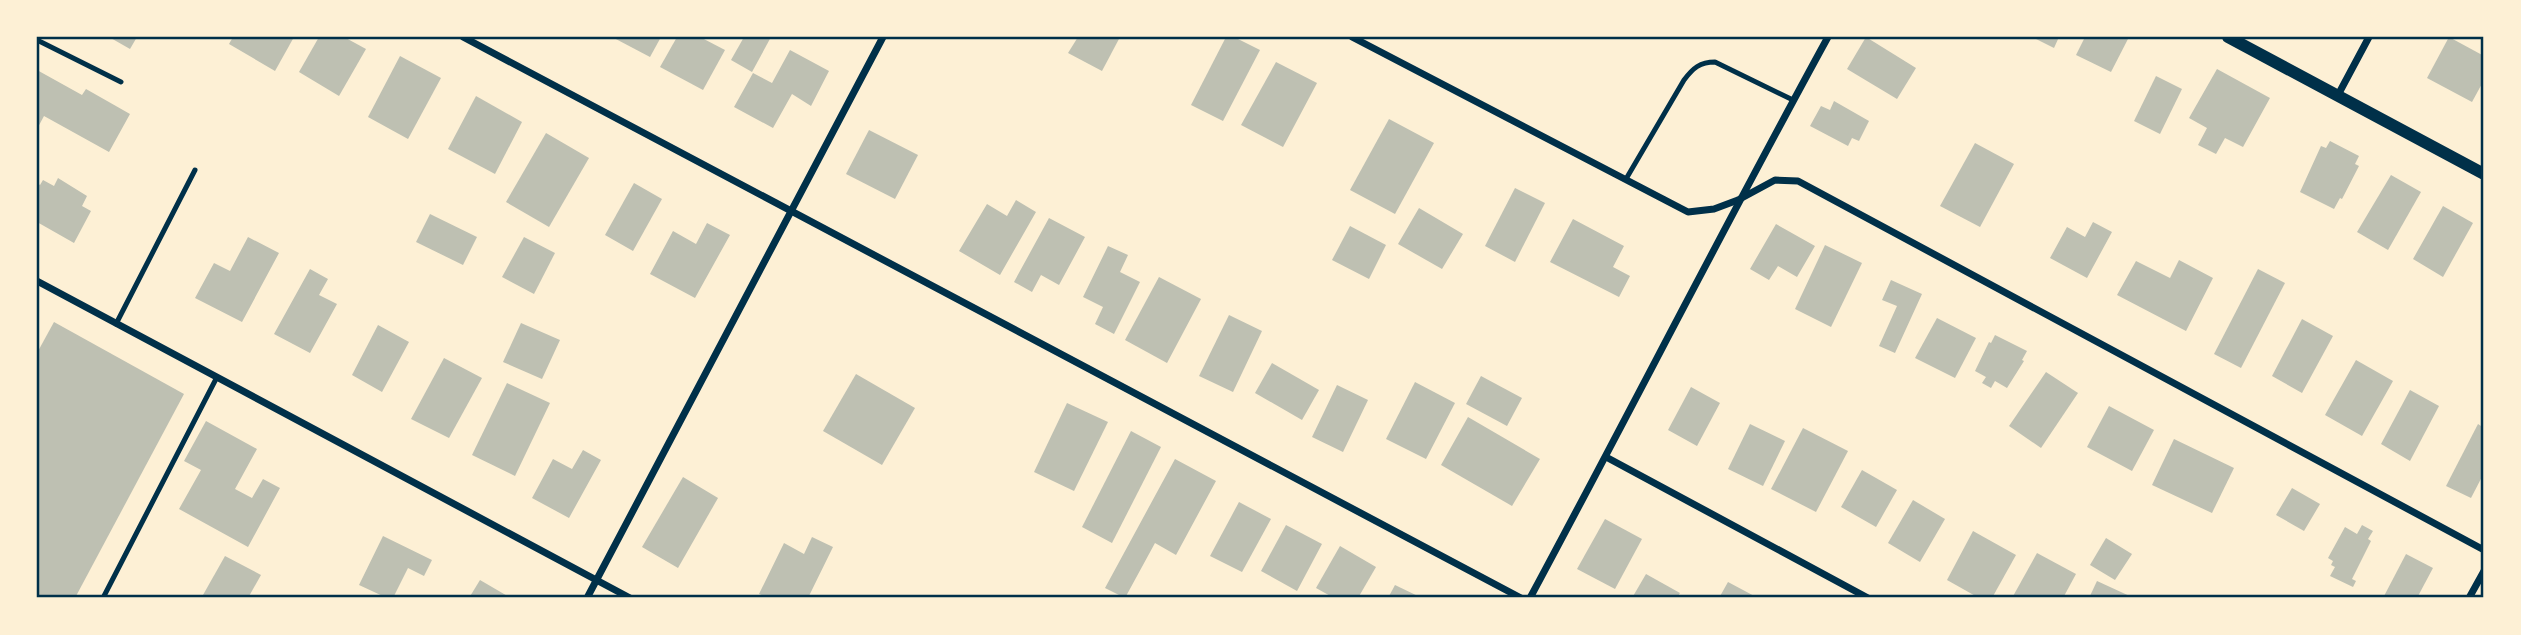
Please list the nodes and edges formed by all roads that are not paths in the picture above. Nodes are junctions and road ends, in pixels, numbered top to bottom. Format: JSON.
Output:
{"nodes":[{"id":1,"x":463,"y":37,"type":"edge"},
{"id":2,"x":883,"y":37,"type":"edge"},
{"id":3,"x":1352,"y":37,"type":"edge"},
{"id":4,"x":1828,"y":37,"type":"edge"},
{"id":5,"x":2228,"y":37,"type":"edge"},
{"id":6,"x":2369,"y":37,"type":"edge"},
{"id":7,"x":37,"y":40,"type":"edge"},
{"id":8,"x":121,"y":82,"type":"dead end"},
{"id":9,"x":2338,"y":95,"type":"junction"},
{"id":10,"x":1793,"y":100,"type":"junction"},
{"id":11,"x":195,"y":170,"type":"dead end"},
{"id":12,"x":2484,"y":174,"type":"edge"},
{"id":13,"x":1626,"y":179,"type":"junction"},
{"id":14,"x":1738,"y":200,"type":"junction"},
{"id":15,"x":790,"y":210,"type":"junction"},
{"id":16,"x":37,"y":281,"type":"edge"},
{"id":17,"x":116,"y":324,"type":"junction"},
{"id":18,"x":217,"y":377,"type":"junction"},
{"id":19,"x":1606,"y":457,"type":"junction"},
{"id":20,"x":2484,"y":550,"type":"edge"},
{"id":21,"x":2484,"y":570,"type":"edge"},
{"id":22,"x":596,"y":580,"type":"junction"},
{"id":23,"x":103,"y":598,"type":"edge"},
{"id":24,"x":587,"y":598,"type":"edge"},
{"id":25,"x":630,"y":598,"type":"edge"},
{"id":26,"x":1521,"y":598,"type":"edge"},
{"id":27,"x":1530,"y":598,"type":"edge"},
{"id":28,"x":1868,"y":598,"type":"edge"},
{"id":29,"x":2469,"y":598,"type":"edge"}],
"edges":[{"from":1,"to":15,"type":"street"},
{"from":2,"to":15,"type":"street"},
{"from":3,"to":13,"type":"street"},
{"from":4,"to":10,"type":"street"},
{"from":5,"to":9,"type":"street"},
{"from":6,"to":9,"type":"street"},
{"from":7,"to":8,"type":"lane"},
{"from":9,"to":12,"type":"street"},
{"from":10,"to":13,"type":"lane"},
{"from":10,"to":14,"type":"street"},
{"from":11,"to":17,"type":"lane"},
{"from":13,"to":14,"type":"street"},
{"from":14,"to":19,"type":"street"},
{"from":14,"to":20,"type":"street"},
{"from":15,"to":22,"type":"street"},
{"from":15,"to":26,"type":"street"},
{"from":16,"to":17,"type":"street"},
{"from":17,"to":18,"type":"street"},
{"from":18,"to":22,"type":"street"},
{"from":18,"to":23,"type":"lane"},
{"from":19,"to":27,"type":"street"},
{"from":19,"to":28,"type":"street"},
{"from":21,"to":29,"type":"street"},
{"from":22,"to":24,"type":"street"},
{"from":22,"to":25,"type":"street"}]}
